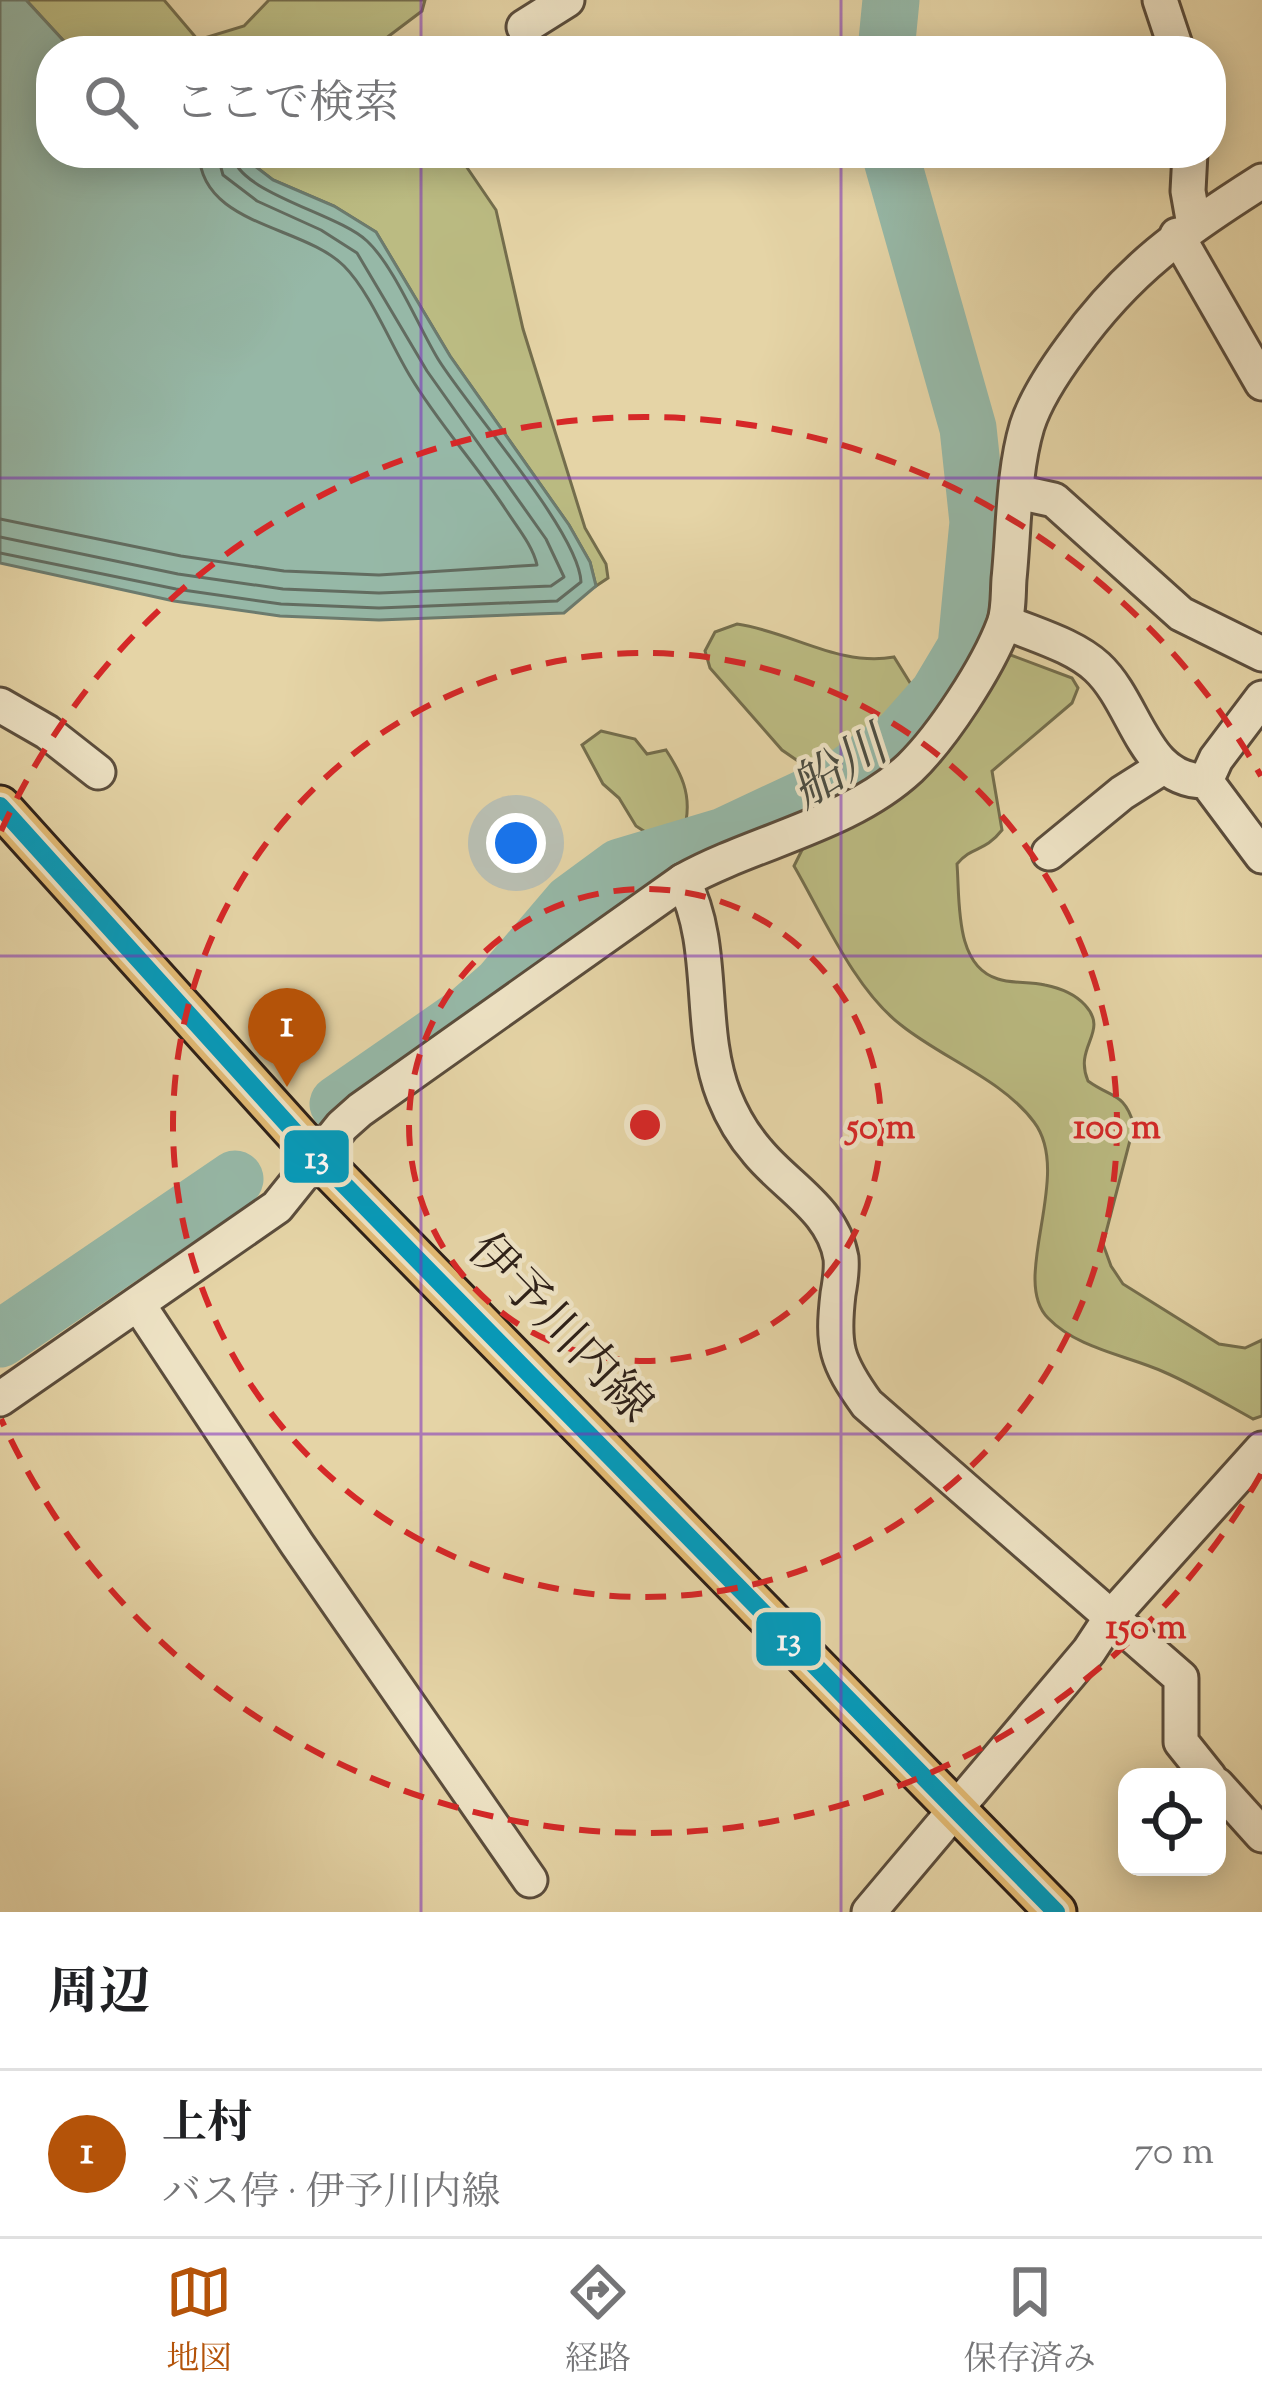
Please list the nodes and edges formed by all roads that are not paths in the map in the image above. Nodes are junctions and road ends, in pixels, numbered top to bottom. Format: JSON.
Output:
{"nodes":[{"id":1,"x":567,"y":0,"type":"edge"},
{"id":2,"x":1160,"y":0,"type":"edge"},
{"id":3,"x":524,"y":27,"type":"dead end"},
{"id":4,"x":1172,"y":36,"type":"edge"},
{"id":5,"x":1189,"y":168,"type":"edge"},
{"id":6,"x":1262,"y":181,"type":"edge"},
{"id":7,"x":1186,"y":230,"type":"junction"},
{"id":8,"x":1262,"y":383,"type":"edge"},
{"id":9,"x":1018,"y":492,"type":"junction"},
{"id":10,"x":1005,"y":622,"type":"junction"},
{"id":11,"x":1262,"y":654,"type":"edge"},
{"id":12,"x":1262,"y":698,"type":"edge"},
{"id":13,"x":0,"y":705,"type":"edge"},
{"id":14,"x":1162,"y":767,"type":"junction"},
{"id":15,"x":98,"y":772,"type":"dead end"},
{"id":16,"x":1206,"y":782,"type":"junction"},
{"id":17,"x":0,"y":806,"type":"edge"},
{"id":18,"x":1049,"y":853,"type":"dead end"},
{"id":19,"x":1262,"y":856,"type":"edge"},
{"id":20,"x":683,"y":881,"type":"junction"},
{"id":21,"x":318,"y":1158,"type":"junction"},
{"id":22,"x":138,"y":1304,"type":"junction"},
{"id":23,"x":0,"y":1400,"type":"edge"},
{"id":24,"x":1262,"y":1449,"type":"edge"},
{"id":25,"x":1112,"y":1616,"type":"junction"},
{"id":26,"x":1202,"y":1768,"type":"edge"},
{"id":27,"x":1226,"y":1795,"type":"edge"},
{"id":28,"x":957,"y":1810,"type":"junction"},
{"id":29,"x":1262,"y":1835,"type":"edge"},
{"id":30,"x":530,"y":1880,"type":"dead end"},
{"id":31,"x":869,"y":1912,"type":"edge"},
{"id":32,"x":1056,"y":1912,"type":"edge"}],
"edges":[{"from":1,"to":3,"type":"street"},
{"from":2,"to":4,"type":"street"},
{"from":5,"to":7,"type":"street"},
{"from":6,"to":7,"type":"street"},
{"from":7,"to":8,"type":"street"},
{"from":7,"to":9,"type":"street"},
{"from":9,"to":10,"type":"street"},
{"from":9,"to":11,"type":"street"},
{"from":10,"to":14,"type":"street"},
{"from":10,"to":20,"type":"street"},
{"from":12,"to":16,"type":"street"},
{"from":13,"to":15,"type":"street"},
{"from":14,"to":16,"type":"street"},
{"from":14,"to":18,"type":"street"},
{"from":16,"to":19,"type":"street"},
{"from":17,"to":21,"type":"main road","name":"伊予川内線"},
{"from":20,"to":21,"type":"street"},
{"from":20,"to":25,"type":"street"},
{"from":21,"to":22,"type":"street"},
{"from":21,"to":28,"type":"main road","name":"伊予川内線"},
{"from":22,"to":23,"type":"street"},
{"from":22,"to":30,"type":"street"},
{"from":24,"to":25,"type":"street"},
{"from":25,"to":26,"type":"street"},
{"from":25,"to":28,"type":"street"},
{"from":27,"to":29,"type":"street"},
{"from":28,"to":31,"type":"street"},
{"from":28,"to":32,"type":"main road","name":"伊予川内線"}]}
